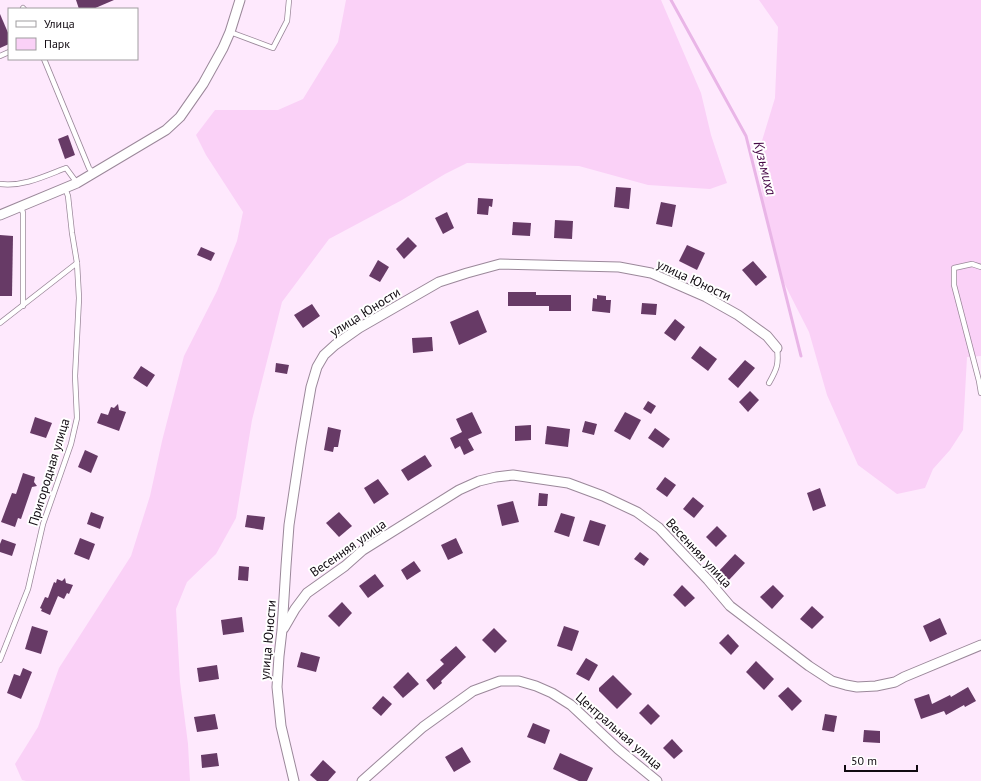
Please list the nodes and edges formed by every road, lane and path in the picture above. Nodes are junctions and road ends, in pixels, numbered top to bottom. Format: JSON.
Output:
{"nodes":[{"id":1,"x":240,"y":0,"type":"edge"},
{"id":2,"x":289,"y":0,"type":"edge"},
{"id":3,"x":230,"y":32,"type":"junction"},
{"id":4,"x":44,"y":60,"type":"edge"},
{"id":5,"x":93,"y":173,"type":"junction"},
{"id":6,"x":77,"y":183,"type":"junction"},
{"id":7,"x":0,"y":184,"type":"edge"},
{"id":8,"x":65,"y":188,"type":"junction"},
{"id":9,"x":21,"y":207,"type":"junction"},
{"id":10,"x":0,"y":215,"type":"edge"},
{"id":11,"x":77,"y":263,"type":"junction"},
{"id":12,"x":981,"y":267,"type":"edge"},
{"id":13,"x":22,"y":306,"type":"junction"},
{"id":14,"x":0,"y":323,"type":"edge"},
{"id":15,"x":777,"y":348,"type":"joint"},
{"id":16,"x":769,"y":383,"type":"dead end"},
{"id":17,"x":981,"y":393,"type":"edge"},
{"id":18,"x":282,"y":630,"type":"junction"},
{"id":19,"x":981,"y":645,"type":"edge"},
{"id":20,"x":0,"y":660,"type":"edge"},
{"id":21,"x":294,"y":781,"type":"edge"},
{"id":22,"x":362,"y":781,"type":"edge"},
{"id":23,"x":657,"y":781,"type":"edge"}],
"edges":[{"from":1,"to":3,"type":"street"},
{"from":2,"to":3,"type":"lane"},
{"from":3,"to":5,"type":"street"},
{"from":4,"to":5,"type":"lane"},
{"from":5,"to":6,"type":"street"},
{"from":6,"to":7,"type":"lane"},
{"from":6,"to":8,"type":"street"},
{"from":8,"to":9,"type":"street"},
{"from":8,"to":11,"type":"lane","name":"Пригородная улица"},
{"from":9,"to":10,"type":"street"},
{"from":9,"to":13,"type":"lane"},
{"from":11,"to":13,"type":"lane"},
{"from":11,"to":20,"type":"lane","name":"Пригородная улица"},
{"from":12,"to":17,"type":"lane"},
{"from":13,"to":14,"type":"lane"},
{"from":15,"to":16,"type":"lane"},
{"from":15,"to":18,"type":"street","name":"улица Юности"},
{"from":18,"to":19,"type":"street","name":"Весенняя улица"},
{"from":18,"to":21,"type":"street","name":"улица Юности"},
{"from":22,"to":23,"type":"street","name":"Центральная улица"}]}
